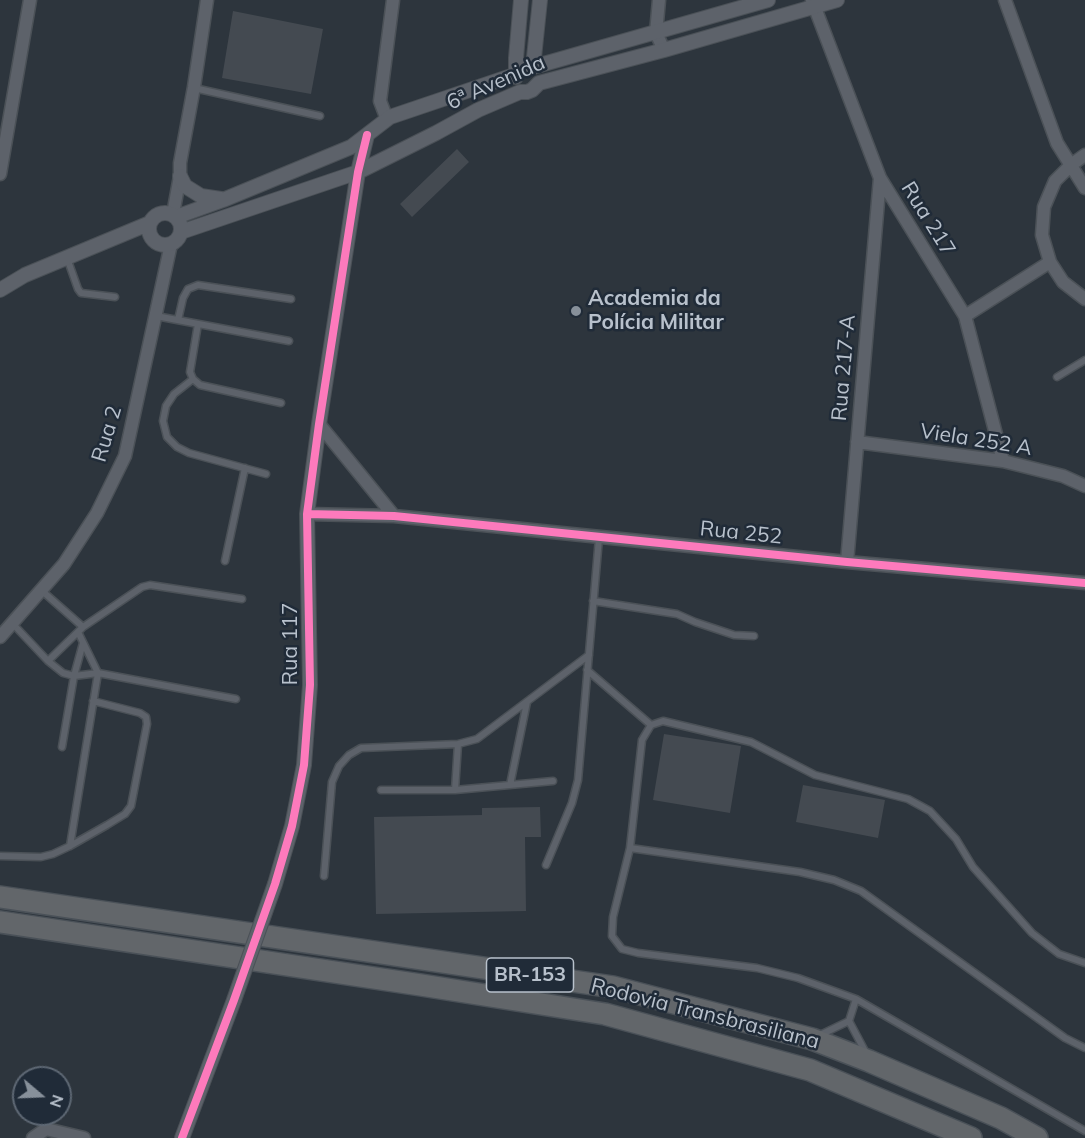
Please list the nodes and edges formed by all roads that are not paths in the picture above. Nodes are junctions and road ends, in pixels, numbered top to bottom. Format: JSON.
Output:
{"nodes":[{"id":1,"x":30,"y":0,"type":"edge"},
{"id":2,"x":207,"y":0,"type":"edge"},
{"id":3,"x":393,"y":0,"type":"edge"},
{"id":4,"x":521,"y":0,"type":"edge"},
{"id":5,"x":540,"y":0,"type":"edge"},
{"id":6,"x":659,"y":0,"type":"edge"},
{"id":7,"x":768,"y":0,"type":"edge"},
{"id":8,"x":837,"y":0,"type":"edge"},
{"id":9,"x":1005,"y":0,"type":"edge"},
{"id":10,"x":813,"y":3,"type":"edge"},
{"id":11,"x":656,"y":33,"type":"junction"},
{"id":12,"x":664,"y":50,"type":"junction"},
{"id":13,"x":533,"y":67,"type":"junction"},
{"id":14,"x":516,"y":74,"type":"junction"},
{"id":15,"x":539,"y":83,"type":"junction"},
{"id":16,"x":194,"y":87,"type":"junction"},
{"id":17,"x":520,"y":92,"type":"junction"},
{"id":18,"x":320,"y":116,"type":"dead end"},
{"id":19,"x":390,"y":117,"type":"junction"},
{"id":20,"x":367,"y":135,"type":"junction"},
{"id":21,"x":351,"y":147,"type":"junction"},
{"id":22,"x":1085,"y":155,"type":"edge"},
{"id":23,"x":1071,"y":165,"type":"junction"},
{"id":24,"x":358,"y":172,"type":"junction"},
{"id":25,"x":0,"y":174,"type":"edge"},
{"id":26,"x":180,"y":176,"type":"junction"},
{"id":27,"x":880,"y":178,"type":"junction"},
{"id":28,"x":1085,"y":188,"type":"edge"},
{"id":29,"x":223,"y":200,"type":"junction"},
{"id":30,"x":175,"y":215,"type":"junction"},
{"id":31,"x":150,"y":223,"type":"junction"},
{"id":32,"x":181,"y":232,"type":"junction"},
{"id":33,"x":125,"y":234,"type":"junction"},
{"id":34,"x":152,"y":238,"type":"junction"},
{"id":35,"x":171,"y":244,"type":"junction"},
{"id":36,"x":67,"y":256,"type":"junction"},
{"id":37,"x":1050,"y":262,"type":"junction"},
{"id":38,"x":26,"y":274,"type":"junction"},
{"id":39,"x":0,"y":278,"type":"edge"},
{"id":40,"x":0,"y":290,"type":"edge"},
{"id":41,"x":114,"y":297,"type":"dead end"},
{"id":42,"x":291,"y":299,"type":"dead end"},
{"id":43,"x":1085,"y":299,"type":"edge"},
{"id":44,"x":155,"y":316,"type":"junction"},
{"id":45,"x":965,"y":316,"type":"junction"},
{"id":46,"x":178,"y":320,"type":"junction"},
{"id":47,"x":198,"y":324,"type":"junction"},
{"id":48,"x":289,"y":340,"type":"dead end"},
{"id":49,"x":1085,"y":360,"type":"edge"},
{"id":50,"x":1057,"y":377,"type":"dead end"},
{"id":51,"x":193,"y":380,"type":"junction"},
{"id":52,"x":281,"y":404,"type":"dead end"},
{"id":53,"x":319,"y":424,"type":"junction"},
{"id":54,"x":857,"y":442,"type":"junction"},
{"id":55,"x":1004,"y":461,"type":"junction"},
{"id":56,"x":245,"y":468,"type":"junction"},
{"id":57,"x":266,"y":474,"type":"dead end"},
{"id":58,"x":1085,"y":486,"type":"edge"},
{"id":59,"x":307,"y":514,"type":"junction"},
{"id":60,"x":394,"y":516,"type":"junction"},
{"id":61,"x":599,"y":537,"type":"junction"},
{"id":62,"x":225,"y":561,"type":"dead end"},
{"id":63,"x":847,"y":562,"type":"junction"},
{"id":64,"x":1085,"y":583,"type":"edge"},
{"id":65,"x":41,"y":590,"type":"junction"},
{"id":66,"x":242,"y":599,"type":"dead end"},
{"id":67,"x":593,"y":601,"type":"junction"},
{"id":68,"x":12,"y":623,"type":"junction"},
{"id":69,"x":81,"y":630,"type":"junction"},
{"id":70,"x":754,"y":636,"type":"dead end"},
{"id":71,"x":0,"y":637,"type":"edge"},
{"id":72,"x":83,"y":642,"type":"junction"},
{"id":73,"x":589,"y":655,"type":"junction"},
{"id":74,"x":48,"y":661,"type":"junction"},
{"id":75,"x":587,"y":669,"type":"junction"},
{"id":76,"x":98,"y":673,"type":"junction"},
{"id":77,"x":74,"y":676,"type":"junction"},
{"id":78,"x":236,"y":699,"type":"dead end"},
{"id":79,"x":93,"y":701,"type":"junction"},
{"id":80,"x":527,"y":701,"type":"junction"},
{"id":81,"x":651,"y":725,"type":"junction"},
{"id":82,"x":458,"y":744,"type":"junction"},
{"id":83,"x":62,"y":747,"type":"dead end"},
{"id":84,"x":553,"y":781,"type":"dead end"},
{"id":85,"x":510,"y":785,"type":"junction"},
{"id":86,"x":381,"y":790,"type":"dead end"},
{"id":87,"x":454,"y":790,"type":"junction"},
{"id":88,"x":70,"y":846,"type":"junction"},
{"id":89,"x":630,"y":848,"type":"junction"},
{"id":90,"x":0,"y":856,"type":"edge"},
{"id":91,"x":546,"y":865,"type":"dead end"},
{"id":92,"x":324,"y":876,"type":"dead end"},
{"id":93,"x":0,"y":897,"type":"edge"},
{"id":94,"x":0,"y":922,"type":"edge"},
{"id":95,"x":1085,"y":963,"type":"edge"},
{"id":96,"x":856,"y":999,"type":"junction"},
{"id":97,"x":849,"y":1021,"type":"junction"},
{"id":98,"x":813,"y":1039,"type":"junction"},
{"id":99,"x":1085,"y":1048,"type":"edge"},
{"id":100,"x":869,"y":1061,"type":"junction"},
{"id":101,"x":1085,"y":1131,"type":"edge"},
{"id":102,"x":33,"y":1138,"type":"edge"},
{"id":103,"x":84,"y":1138,"type":"edge"},
{"id":104,"x":182,"y":1138,"type":"edge"},
{"id":105,"x":971,"y":1138,"type":"edge"},
{"id":106,"x":1037,"y":1138,"type":"edge"}],
"edges":[{"from":1,"to":25,"type":"street"},
{"from":2,"to":16,"type":"street"},
{"from":3,"to":19,"type":"street"},
{"from":4,"to":14,"type":"street"},
{"from":5,"to":13,"type":"street"},
{"from":6,"to":11,"type":"street"},
{"from":7,"to":11,"type":"street","name":"6ª Avenida"},
{"from":8,"to":10,"type":"street","name":"6ª Avenida"},
{"from":9,"to":23,"type":"street"},
{"from":10,"to":12,"type":"street","name":"6ª Avenida"},
{"from":10,"to":27,"type":"street","name":"Rua 217"},
{"from":11,"to":12,"type":"street"},
{"from":11,"to":13,"type":"street","name":"6ª Avenida"},
{"from":12,"to":15,"type":"street","name":"6ª Avenida"},
{"from":13,"to":14,"type":"street","name":"6ª Avenida"},
{"from":13,"to":15,"type":"street"},
{"from":14,"to":17,"type":"street"},
{"from":14,"to":19,"type":"street","name":"6ª Avenida"},
{"from":15,"to":17,"type":"street","name":"6ª Avenida"},
{"from":16,"to":18,"type":"lane"},
{"from":16,"to":26,"type":"street"},
{"from":17,"to":24,"type":"street","name":"6ª Avenida"},
{"from":19,"to":20,"type":"street","name":"6ª Avenida"},
{"from":20,"to":21,"type":"street","name":"6ª Avenida"},
{"from":20,"to":24,"type":"street","name":"Rua 117"},
{"from":21,"to":24,"type":"street"},
{"from":21,"to":29,"type":"street","name":"6ª Avenida"},
{"from":22,"to":23,"type":"street"},
{"from":23,"to":28,"type":"street"},
{"from":23,"to":37,"type":"street"},
{"from":24,"to":32,"type":"street","name":"6ª Avenida"},
{"from":24,"to":53,"type":"street","name":"Rua 117"},
{"from":26,"to":29,"type":"street"},
{"from":26,"to":30,"type":"street"},
{"from":27,"to":45,"type":"street","name":"Rua 217"},
{"from":27,"to":54,"type":"street","name":"Rua 217-A"},
{"from":29,"to":30,"type":"street","name":"6ª Avenida"},
{"from":30,"to":31,"type":"street"},
{"from":30,"to":32,"type":"street"},
{"from":31,"to":33,"type":"street"},
{"from":31,"to":34,"type":"street"},
{"from":32,"to":35,"type":"street"},
{"from":33,"to":34,"type":"street"},
{"from":33,"to":36,"type":"street"},
{"from":34,"to":35,"type":"street"},
{"from":35,"to":44,"type":"street","name":"Rua 2"},
{"from":36,"to":38,"type":"street"},
{"from":36,"to":41,"type":"lane"},
{"from":37,"to":43,"type":"street"},
{"from":37,"to":45,"type":"street"},
{"from":38,"to":39,"type":"street"},
{"from":38,"to":40,"type":"street"},
{"from":42,"to":46,"type":"lane"},
{"from":44,"to":46,"type":"lane"},
{"from":44,"to":65,"type":"street","name":"Rua 2"},
{"from":45,"to":55,"type":"street","name":"Rua 217"},
{"from":46,"to":47,"type":"lane"},
{"from":47,"to":48,"type":"lane"},
{"from":47,"to":51,"type":"lane"},
{"from":49,"to":50,"type":"lane"},
{"from":51,"to":52,"type":"lane"},
{"from":51,"to":56,"type":"lane"},
{"from":53,"to":59,"type":"street","name":"Rua 117"},
{"from":53,"to":60,"type":"street"},
{"from":54,"to":55,"type":"street","name":"Viela 252 A"},
{"from":54,"to":63,"type":"street","name":"Rua 217-A"},
{"from":55,"to":58,"type":"street","name":"Viela 252 A"},
{"from":56,"to":57,"type":"lane"},
{"from":56,"to":62,"type":"lane"},
{"from":59,"to":60,"type":"street","name":"Rua 252"},
{"from":59,"to":104,"type":"street","name":"Rua 117","bridge":true},
{"from":60,"to":61,"type":"street","name":"Rua 252"},
{"from":61,"to":63,"type":"street","name":"Rua 252"},
{"from":61,"to":67,"type":"lane"},
{"from":63,"to":64,"type":"street","name":"Rua 252"},
{"from":65,"to":68,"type":"street","name":"Rua 2"},
{"from":65,"to":69,"type":"lane"},
{"from":66,"to":69,"type":"lane"},
{"from":67,"to":70,"type":"lane"},
{"from":67,"to":73,"type":"lane"},
{"from":68,"to":71,"type":"street","name":"Rua 2"},
{"from":68,"to":74,"type":"lane"},
{"from":69,"to":72,"type":"lane"},
{"from":69,"to":74,"type":"lane"},
{"from":72,"to":76,"type":"lane"},
{"from":72,"to":77,"type":"lane"},
{"from":73,"to":75,"type":"lane"},
{"from":73,"to":80,"type":"lane"},
{"from":74,"to":77,"type":"lane"},
{"from":75,"to":81,"type":"lane"},
{"from":75,"to":91,"type":"lane"},
{"from":76,"to":77,"type":"lane"},
{"from":76,"to":78,"type":"lane"},
{"from":76,"to":79,"type":"lane"},
{"from":77,"to":83,"type":"lane"},
{"from":79,"to":88,"type":"lane"},
{"from":79,"to":88,"type":"lane"},
{"from":80,"to":82,"type":"lane"},
{"from":80,"to":85,"type":"lane"},
{"from":81,"to":89,"type":"lane"},
{"from":81,"to":95,"type":"lane"},
{"from":82,"to":87,"type":"lane"},
{"from":82,"to":92,"type":"lane"},
{"from":84,"to":85,"type":"lane"},
{"from":85,"to":87,"type":"lane"},
{"from":86,"to":87,"type":"lane"},
{"from":88,"to":90,"type":"lane"},
{"from":89,"to":96,"type":"lane"},
{"from":89,"to":99,"type":"lane"},
{"from":93,"to":98,"type":"highway","name":"Rodovia Transbrasiliana","number":"BR-153"},
{"from":94,"to":105,"type":"highway","name":"Rodovia Transbrasiliana","number":"BR-153"},
{"from":96,"to":97,"type":"lane"},
{"from":96,"to":101,"type":"lane"},
{"from":97,"to":98,"type":"lane"},
{"from":97,"to":100,"type":"lane"},
{"from":98,"to":100,"type":"highway","name":"Rodovia Transbrasiliana","number":"BR-153"},
{"from":100,"to":106,"type":"highway","name":"Rodovia Transbrasiliana","number":"BR-153"},
{"from":102,"to":103,"type":"street"}]}
